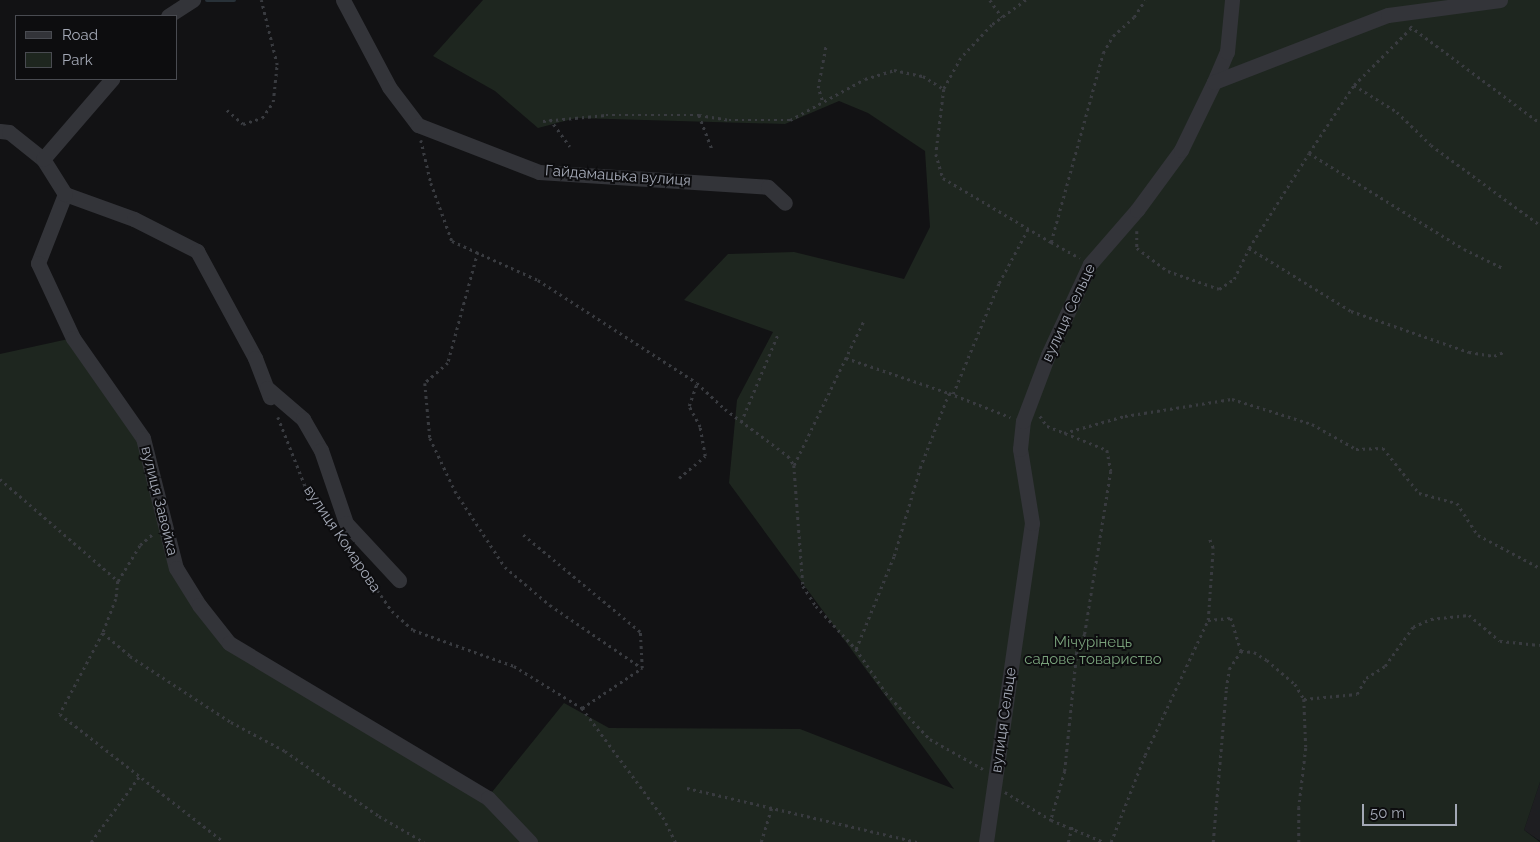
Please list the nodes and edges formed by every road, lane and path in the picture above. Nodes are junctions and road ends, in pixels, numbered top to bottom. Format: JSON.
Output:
{"nodes":[{"id":1,"x":193,"y":0,"type":"edge"},
{"id":2,"x":261,"y":0,"type":"edge"},
{"id":3,"x":343,"y":0,"type":"edge"},
{"id":4,"x":990,"y":0,"type":"edge"},
{"id":5,"x":1026,"y":0,"type":"edge"},
{"id":6,"x":1146,"y":0,"type":"edge"},
{"id":7,"x":1232,"y":0,"type":"edge"},
{"id":8,"x":1500,"y":0,"type":"edge"},
{"id":9,"x":170,"y":15,"type":"edge"},
{"id":10,"x":1002,"y":17,"type":"junction"},
{"id":11,"x":826,"y":45,"type":"dead end"},
{"id":12,"x":111,"y":80,"type":"edge"},
{"id":13,"x":1214,"y":82,"type":"junction"},
{"id":14,"x":1354,"y":85,"type":"junction"},
{"id":15,"x":944,"y":89,"type":"junction"},
{"id":16,"x":822,"y":100,"type":"junction"},
{"id":17,"x":227,"y":110,"type":"dead end"},
{"id":18,"x":699,"y":115,"type":"junction"},
{"id":19,"x":550,"y":119,"type":"junction"},
{"id":20,"x":542,"y":120,"type":"dead end"},
{"id":21,"x":1540,"y":124,"type":"edge"},
{"id":22,"x":418,"y":125,"type":"junction"},
{"id":23,"x":0,"y":131,"type":"edge"},
{"id":24,"x":570,"y":148,"type":"dead end"},
{"id":25,"x":712,"y":148,"type":"dead end"},
{"id":26,"x":1309,"y":152,"type":"junction"},
{"id":27,"x":43,"y":159,"type":"junction"},
{"id":28,"x":65,"y":194,"type":"junction"},
{"id":29,"x":785,"y":203,"type":"dead end"},
{"id":30,"x":1137,"y":210,"type":"junction"},
{"id":31,"x":1540,"y":225,"type":"edge"},
{"id":32,"x":1028,"y":229,"type":"junction"},
{"id":33,"x":1051,"y":242,"type":"junction"},
{"id":34,"x":1249,"y":248,"type":"junction"},
{"id":35,"x":478,"y":252,"type":"junction"},
{"id":36,"x":1090,"y":264,"type":"junction"},
{"id":37,"x":1502,"y":268,"type":"dead end"},
{"id":38,"x":863,"y":322,"type":"dead end"},
{"id":39,"x":778,"y":334,"type":"dead end"},
{"id":40,"x":1504,"y":352,"type":"dead end"},
{"id":41,"x":846,"y":358,"type":"junction"},
{"id":42,"x":697,"y":383,"type":"junction"},
{"id":43,"x":269,"y":392,"type":"junction"},
{"id":44,"x":951,"y":393,"type":"junction"},
{"id":45,"x":1030,"y":402,"type":"junction"},
{"id":46,"x":1023,"y":421,"type":"junction"},
{"id":47,"x":741,"y":422,"type":"junction"},
{"id":48,"x":1064,"y":433,"type":"junction"},
{"id":49,"x":794,"y":465,"type":"junction"},
{"id":50,"x":679,"y":478,"type":"dead end"},
{"id":51,"x":0,"y":479,"type":"edge"},
{"id":52,"x":163,"y":526,"type":"junction"},
{"id":53,"x":335,"y":529,"type":"dead end"},
{"id":54,"x":522,"y":534,"type":"dead end"},
{"id":55,"x":340,"y":538,"type":"dead end"},
{"id":56,"x":1209,"y":538,"type":"dead end"},
{"id":57,"x":1540,"y":568,"type":"edge"},
{"id":58,"x":399,"y":580,"type":"dead end"},
{"id":59,"x":118,"y":581,"type":"junction"},
{"id":60,"x":1208,"y":620,"type":"junction"},
{"id":61,"x":103,"y":633,"type":"junction"},
{"id":62,"x":1540,"y":646,"type":"edge"},
{"id":63,"x":856,"y":650,"type":"junction"},
{"id":64,"x":1241,"y":651,"type":"junction"},
{"id":65,"x":642,"y":668,"type":"junction"},
{"id":66,"x":1304,"y":699,"type":"junction"},
{"id":67,"x":582,"y":708,"type":"junction"},
{"id":68,"x":139,"y":777,"type":"junction"},
{"id":69,"x":996,"y":780,"type":"junction"},
{"id":70,"x":687,"y":788,"type":"dead end"},
{"id":71,"x":772,"y":807,"type":"junction"},
{"id":72,"x":1051,"y":820,"type":"junction"},
{"id":73,"x":1072,"y":826,"type":"junction"},
{"id":74,"x":92,"y":842,"type":"edge"},
{"id":75,"x":224,"y":842,"type":"edge"},
{"id":76,"x":424,"y":842,"type":"edge"},
{"id":77,"x":530,"y":842,"type":"edge"},
{"id":78,"x":676,"y":842,"type":"edge"},
{"id":79,"x":761,"y":842,"type":"edge"},
{"id":80,"x":918,"y":842,"type":"edge"},
{"id":81,"x":986,"y":842,"type":"edge"},
{"id":82,"x":1068,"y":842,"type":"edge"},
{"id":83,"x":1104,"y":842,"type":"edge"},
{"id":84,"x":1111,"y":842,"type":"edge"},
{"id":85,"x":1213,"y":842,"type":"edge"},
{"id":86,"x":1299,"y":842,"type":"edge"}],
"edges":[{"from":1,"to":9,"type":"street"},
{"from":2,"to":17,"type":"path"},
{"from":3,"to":22,"type":"street"},
{"from":4,"to":10,"type":"path"},
{"from":5,"to":10,"type":"path"},
{"from":6,"to":33,"type":"path"},
{"from":7,"to":13,"type":"street","name":"вулиця Сельце"},
{"from":8,"to":13,"type":"street"},
{"from":10,"to":15,"type":"path"},
{"from":11,"to":16,"type":"path"},
{"from":12,"to":27,"type":"street"},
{"from":13,"to":30,"type":"street","name":"вулиця Сельце"},
{"from":14,"to":21,"type":"path"},
{"from":14,"to":26,"type":"path"},
{"from":14,"to":31,"type":"path"},
{"from":15,"to":16,"type":"path"},
{"from":15,"to":32,"type":"path"},
{"from":16,"to":18,"type":"path"},
{"from":18,"to":19,"type":"path"},
{"from":18,"to":25,"type":"path"},
{"from":19,"to":20,"type":"path"},
{"from":19,"to":24,"type":"path"},
{"from":22,"to":29,"type":"street","name":"Гайдамацька вулиця"},
{"from":22,"to":35,"type":"path"},
{"from":23,"to":27,"type":"street"},
{"from":26,"to":34,"type":"path"},
{"from":26,"to":37,"type":"path"},
{"from":27,"to":28,"type":"street"},
{"from":28,"to":43,"type":"street"},
{"from":28,"to":52,"type":"street","name":"вулиця Завойка"},
{"from":30,"to":34,"type":"path"},
{"from":30,"to":36,"type":"street","name":"вулиця Сельце"},
{"from":32,"to":33,"type":"path"},
{"from":32,"to":44,"type":"path"},
{"from":33,"to":36,"type":"path"},
{"from":34,"to":40,"type":"path"},
{"from":35,"to":42,"type":"path"},
{"from":35,"to":65,"type":"path"},
{"from":36,"to":45,"type":"street","name":"вулиця Сельце"},
{"from":38,"to":41,"type":"path"},
{"from":39,"to":47,"type":"path"},
{"from":41,"to":44,"type":"path"},
{"from":41,"to":49,"type":"path"},
{"from":42,"to":47,"type":"path"},
{"from":42,"to":50,"type":"path"},
{"from":43,"to":53,"type":"path","name":"вулиця Комарова"},
{"from":43,"to":58,"type":"street"},
{"from":44,"to":46,"type":"path"},
{"from":44,"to":63,"type":"path"},
{"from":45,"to":46,"type":"street","name":"вулиця Сельце"},
{"from":45,"to":48,"type":"path"},
{"from":46,"to":69,"type":"street","name":"вулиця Сельце"},
{"from":47,"to":49,"type":"path"},
{"from":48,"to":57,"type":"path"},
{"from":48,"to":72,"type":"path"},
{"from":49,"to":63,"type":"path"},
{"from":51,"to":59,"type":"path"},
{"from":52,"to":59,"type":"path"},
{"from":52,"to":77,"type":"street","name":"вулиця Завойка"},
{"from":54,"to":65,"type":"path"},
{"from":55,"to":67,"type":"path","name":"вулиця Комарова"},
{"from":56,"to":60,"type":"path"},
{"from":59,"to":61,"type":"path"},
{"from":60,"to":64,"type":"path"},
{"from":60,"to":84,"type":"path"},
{"from":61,"to":68,"type":"path"},
{"from":61,"to":76,"type":"path"},
{"from":62,"to":66,"type":"path"},
{"from":63,"to":69,"type":"path"},
{"from":64,"to":66,"type":"path"},
{"from":64,"to":85,"type":"path"},
{"from":65,"to":67,"type":"path"},
{"from":66,"to":86,"type":"path"},
{"from":67,"to":78,"type":"path","name":"вулиця Комарова"},
{"from":68,"to":74,"type":"path"},
{"from":68,"to":75,"type":"path"},
{"from":69,"to":72,"type":"path"},
{"from":69,"to":81,"type":"street","name":"вулиця Сельце"},
{"from":70,"to":71,"type":"path"},
{"from":71,"to":79,"type":"path"},
{"from":71,"to":80,"type":"path"},
{"from":72,"to":73,"type":"path"},
{"from":73,"to":82,"type":"path"},
{"from":73,"to":83,"type":"path"}]}
